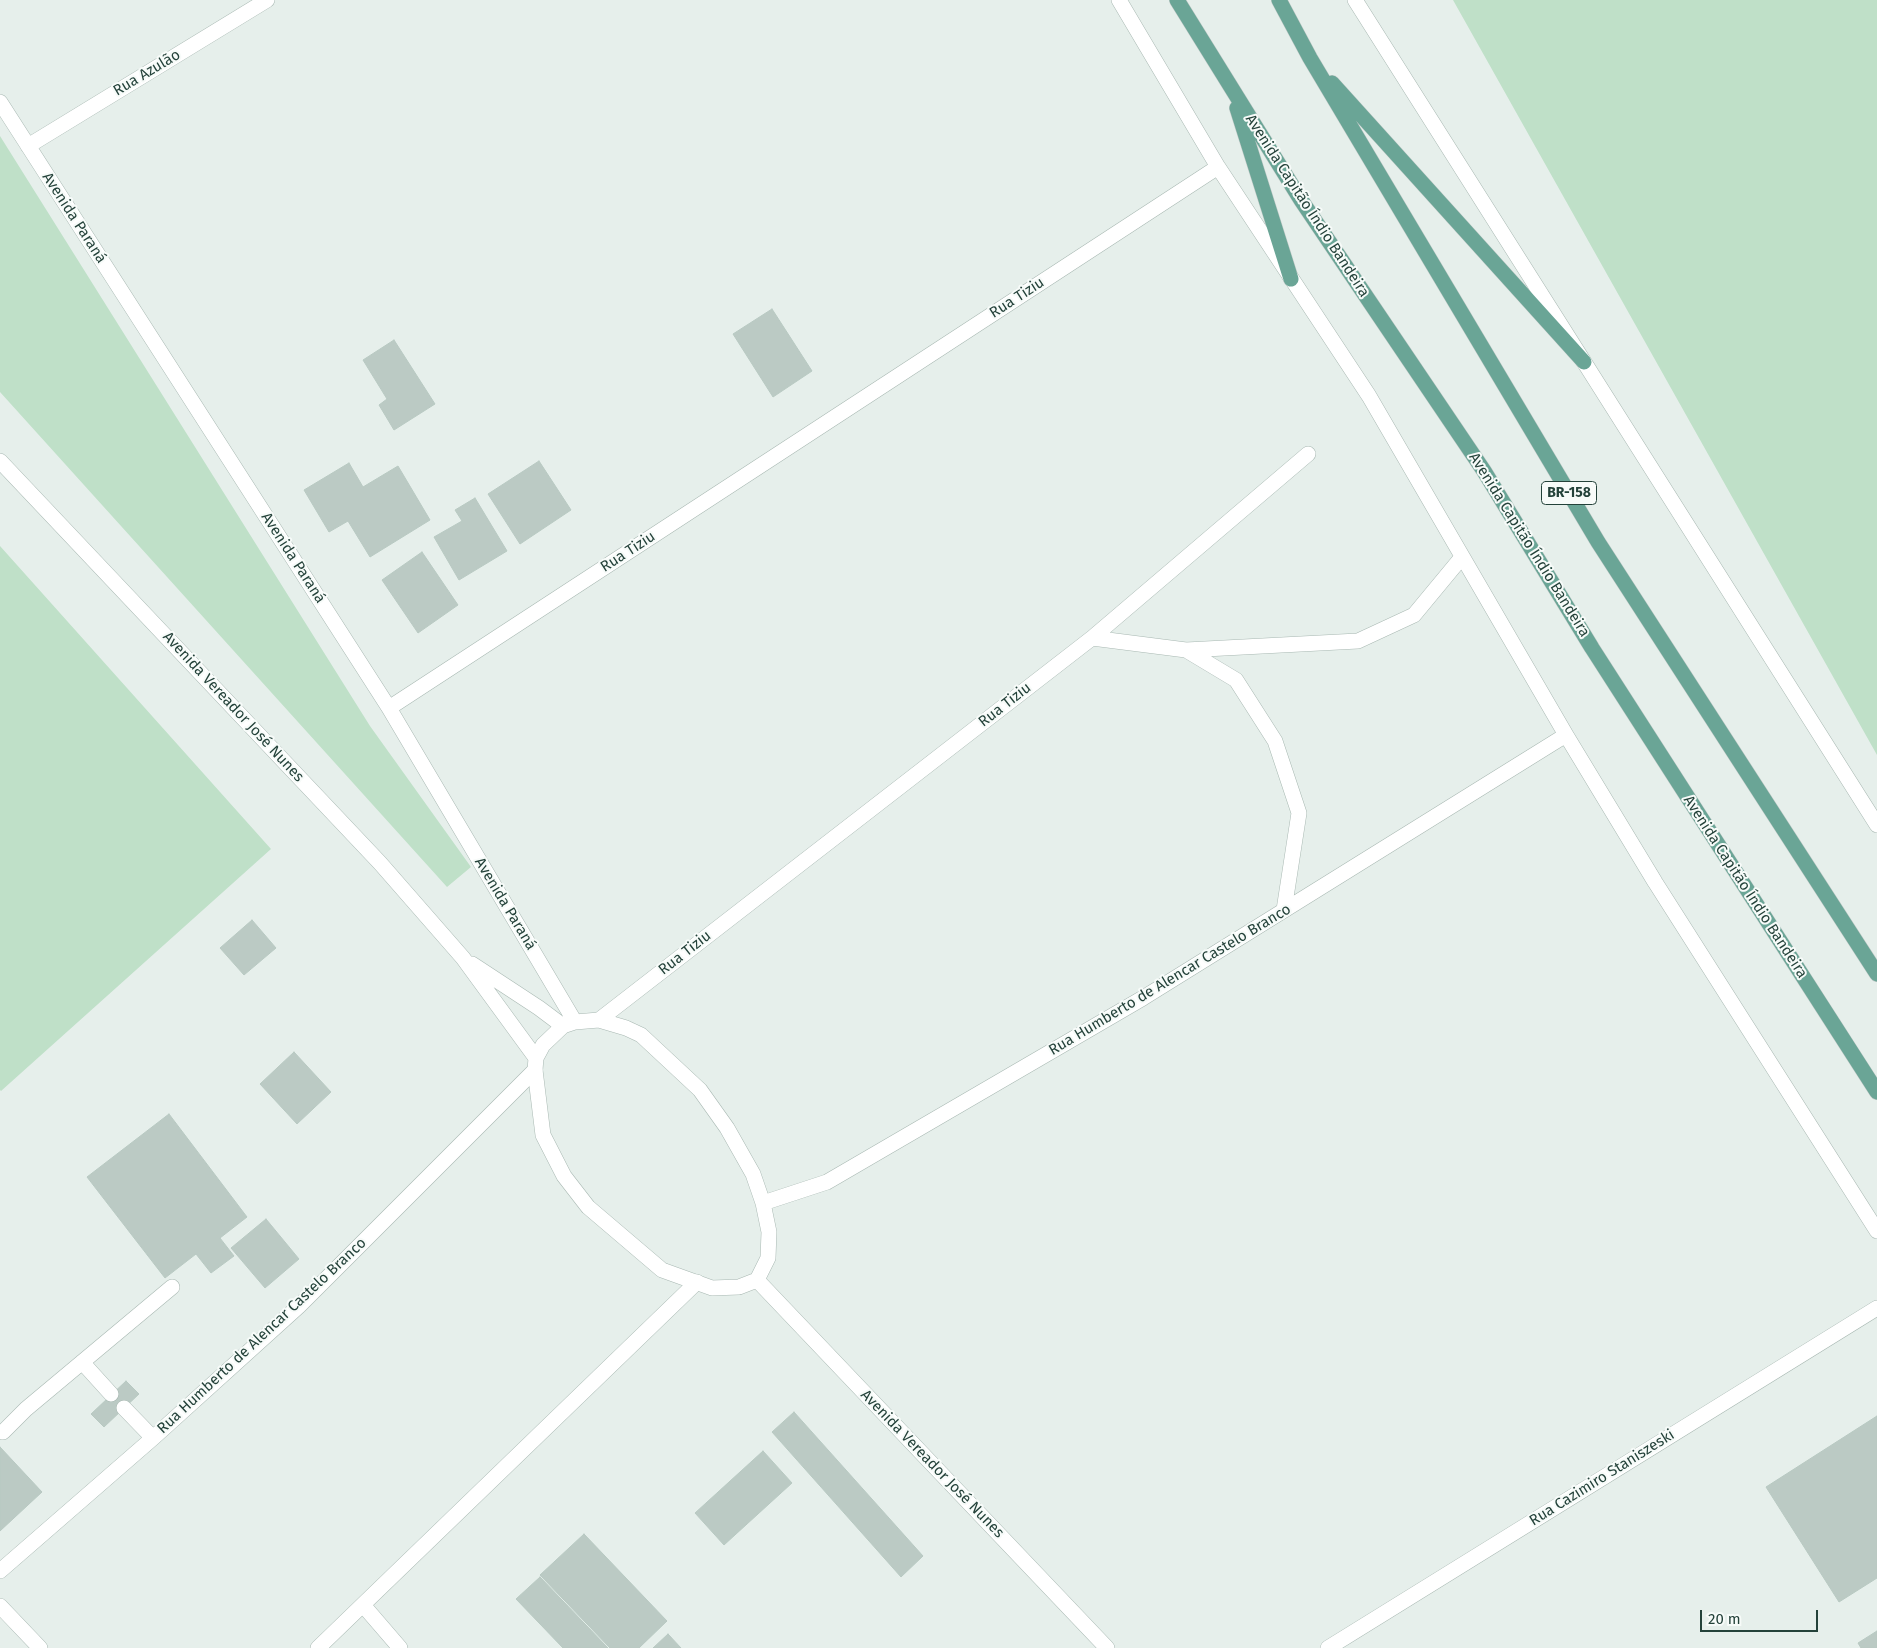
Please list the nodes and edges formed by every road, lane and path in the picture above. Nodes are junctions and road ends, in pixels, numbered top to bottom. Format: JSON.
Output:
{"nodes":[{"id":1,"x":267,"y":0,"type":"edge"},
{"id":2,"x":1119,"y":0,"type":"edge"},
{"id":3,"x":1177,"y":0,"type":"edge"},
{"id":4,"x":1279,"y":0,"type":"edge"},
{"id":5,"x":1355,"y":0,"type":"edge"},
{"id":6,"x":1310,"y":58,"type":"junction"},
{"id":7,"x":1231,"y":87,"type":"junction"},
{"id":8,"x":0,"y":102,"type":"edge"},
{"id":9,"x":28,"y":146,"type":"junction"},
{"id":10,"x":1218,"y":167,"type":"junction"},
{"id":11,"x":1291,"y":279,"type":"junction"},
{"id":12,"x":1584,"y":362,"type":"junction"},
{"id":13,"x":1308,"y":454,"type":"dead end"},
{"id":14,"x":0,"y":460,"type":"edge"},
{"id":15,"x":1462,"y":557,"type":"junction"},
{"id":16,"x":1092,"y":638,"type":"junction"},
{"id":17,"x":1186,"y":650,"type":"junction"},
{"id":18,"x":389,"y":708,"type":"junction"},
{"id":19,"x":1566,"y":736,"type":"junction"},
{"id":20,"x":1877,"y":824,"type":"edge"},
{"id":21,"x":1284,"y":910,"type":"junction"},
{"id":22,"x":463,"y":958,"type":"junction"},
{"id":23,"x":1877,"y":974,"type":"edge"},
{"id":24,"x":599,"y":1020,"type":"junction"},
{"id":25,"x":569,"y":1024,"type":"junction"},
{"id":26,"x":536,"y":1064,"type":"junction"},
{"id":27,"x":1877,"y":1092,"type":"edge"},
{"id":28,"x":763,"y":1203,"type":"junction"},
{"id":29,"x":1877,"y":1231,"type":"edge"},
{"id":30,"x":757,"y":1280,"type":"junction"},
{"id":31,"x":697,"y":1282,"type":"junction"},
{"id":32,"x":172,"y":1287,"type":"dead end"},
{"id":33,"x":1877,"y":1308,"type":"edge"},
{"id":34,"x":82,"y":1362,"type":"junction"},
{"id":35,"x":111,"y":1394,"type":"dead end"},
{"id":36,"x":124,"y":1408,"type":"dead end"},
{"id":37,"x":3,"y":1432,"type":"dead end"},
{"id":38,"x":154,"y":1438,"type":"junction"},
{"id":39,"x":0,"y":1571,"type":"edge"},
{"id":40,"x":363,"y":1605,"type":"junction"},
{"id":41,"x":0,"y":1606,"type":"edge"},
{"id":42,"x":40,"y":1648,"type":"edge"},
{"id":43,"x":318,"y":1648,"type":"edge"},
{"id":44,"x":400,"y":1648,"type":"edge"},
{"id":45,"x":1107,"y":1648,"type":"edge"},
{"id":46,"x":1328,"y":1648,"type":"edge"}],
"edges":[{"from":1,"to":9,"type":"street","name":"Rua Azulão"},
{"from":2,"to":10,"type":"street"},
{"from":3,"to":7,"type":"main road","name":"Avenida Capitão Índio Bandeira"},
{"from":4,"to":6,"type":"main road","number":"BR-158"},
{"from":5,"to":12,"type":"street"},
{"from":6,"to":12,"type":"main road"},
{"from":6,"to":23,"type":"main road","number":"BR-158"},
{"from":7,"to":11,"type":"main road"},
{"from":7,"to":27,"type":"main road","name":"Avenida Capitão Índio Bandeira"},
{"from":8,"to":9,"type":"street","name":"Avenida Paraná"},
{"from":9,"to":18,"type":"street","name":"Avenida Paraná"},
{"from":10,"to":11,"type":"street"},
{"from":10,"to":18,"type":"street","name":"Rua Tiziu"},
{"from":11,"to":15,"type":"street"},
{"from":12,"to":20,"type":"street"},
{"from":13,"to":16,"type":"street","name":"Rua Tiziu"},
{"from":14,"to":22,"type":"street","name":"Avenida Vereador José Nunes"},
{"from":15,"to":17,"type":"street"},
{"from":15,"to":19,"type":"street"},
{"from":16,"to":17,"type":"street"},
{"from":16,"to":24,"type":"street","name":"Rua Tiziu"},
{"from":17,"to":21,"type":"street"},
{"from":18,"to":25,"type":"street","name":"Avenida Paraná"},
{"from":19,"to":21,"type":"street","name":"Rua Humberto de Alencar Castelo Branco"},
{"from":19,"to":29,"type":"street"},
{"from":21,"to":28,"type":"street","name":"Rua Humberto de Alencar Castelo Branco"},
{"from":22,"to":25,"type":"street","name":"Avenida Vereador José Nunes"},
{"from":22,"to":26,"type":"street","name":"Avenida Vereador José Nunes"},
{"from":24,"to":25,"type":"street"},
{"from":24,"to":28,"type":"street"},
{"from":25,"to":26,"type":"street","name":"Rua Humberto de Alencar Castelo Branco"},
{"from":26,"to":31,"type":"street"},
{"from":26,"to":38,"type":"street","name":"Rua Humberto de Alencar Castelo Branco"},
{"from":28,"to":30,"type":"street"},
{"from":30,"to":31,"type":"street"},
{"from":30,"to":45,"type":"street","name":"Avenida Vereador José Nunes"},
{"from":31,"to":40,"type":"street"},
{"from":32,"to":34,"type":"street"},
{"from":33,"to":46,"type":"street","name":"Rua Cazimiro Staniszeski"},
{"from":34,"to":35,"type":"street"},
{"from":34,"to":37,"type":"street"},
{"from":36,"to":38,"type":"street"},
{"from":38,"to":39,"type":"street","name":"Rua Humberto de Alencar Castelo Branco"},
{"from":40,"to":43,"type":"street"},
{"from":40,"to":44,"type":"street"},
{"from":41,"to":42,"type":"street"}]}
